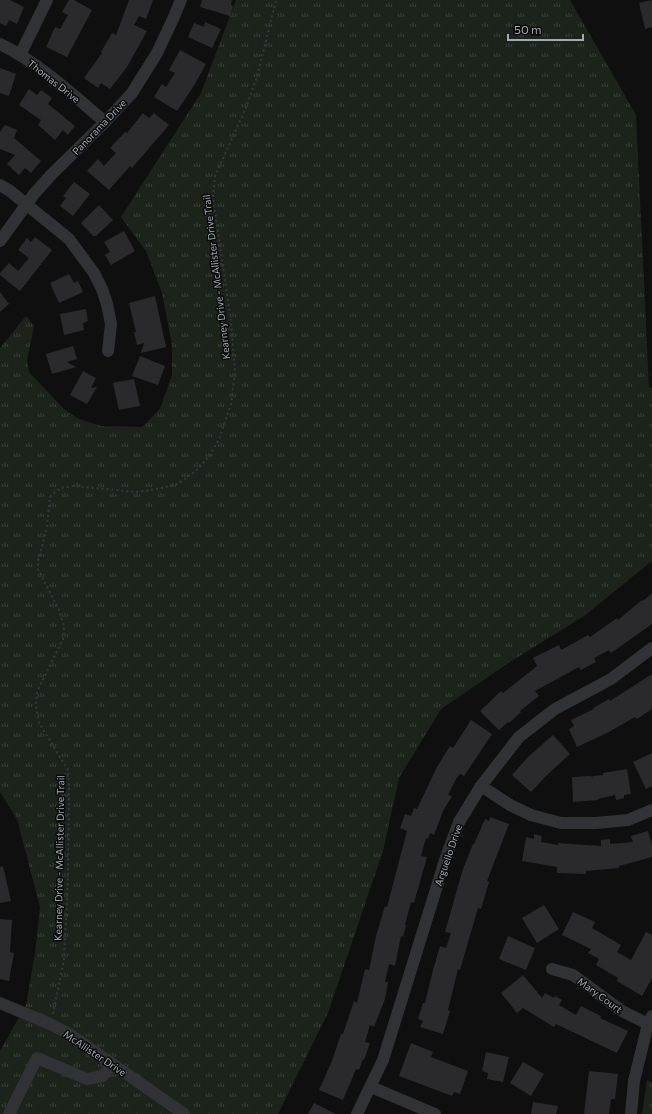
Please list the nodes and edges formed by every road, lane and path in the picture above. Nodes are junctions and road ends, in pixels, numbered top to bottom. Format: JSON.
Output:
{"nodes":[{"id":1,"x":47,"y":0,"type":"edge"},
{"id":2,"x":181,"y":0,"type":"edge"},
{"id":3,"x":276,"y":0,"type":"edge"},
{"id":4,"x":0,"y":44,"type":"edge"},
{"id":5,"x":20,"y":55,"type":"junction"},
{"id":6,"x":105,"y":122,"type":"junction"},
{"id":7,"x":0,"y":186,"type":"edge"},
{"id":8,"x":26,"y":204,"type":"junction"},
{"id":9,"x":0,"y":241,"type":"edge"},
{"id":10,"x":108,"y":351,"type":"dead end"},
{"id":11,"x":652,"y":648,"type":"edge"},
{"id":12,"x":481,"y":786,"type":"junction"},
{"id":13,"x":652,"y":810,"type":"edge"},
{"id":14,"x":552,"y":969,"type":"dead end"},
{"id":15,"x":0,"y":1003,"type":"edge"},
{"id":16,"x":650,"y":1020,"type":"edge"},
{"id":17,"x":50,"y":1024,"type":"junction"},
{"id":18,"x":112,"y":1064,"type":"junction"},
{"id":19,"x":371,"y":1087,"type":"junction"},
{"id":20,"x":9,"y":1114,"type":"edge"},
{"id":21,"x":184,"y":1114,"type":"edge"},
{"id":22,"x":357,"y":1114,"type":"edge"},
{"id":23,"x":435,"y":1114,"type":"edge"},
{"id":24,"x":631,"y":1114,"type":"edge"}],
"edges":[{"from":1,"to":5,"type":"street"},
{"from":2,"to":6,"type":"street","name":"Panorama Drive"},
{"from":3,"to":17,"type":"path","name":"Kearney Drive - McAllister Drive Trail"},
{"from":4,"to":5,"type":"street","name":"Thomas Drive"},
{"from":5,"to":6,"type":"street","name":"Thomas Drive"},
{"from":6,"to":8,"type":"street","name":"Panorama Drive"},
{"from":7,"to":8,"type":"street"},
{"from":8,"to":9,"type":"street","name":"Panorama Drive"},
{"from":8,"to":10,"type":"street"},
{"from":11,"to":12,"type":"street","name":"Arguello Drive"},
{"from":12,"to":13,"type":"street"},
{"from":12,"to":19,"type":"street","name":"Arguello Drive"},
{"from":14,"to":16,"type":"street","name":"Mary Court"},
{"from":15,"to":17,"type":"street","name":"McAllister Drive"},
{"from":16,"to":24,"type":"street"},
{"from":17,"to":18,"type":"street","name":"McAllister Drive"},
{"from":18,"to":20,"type":"street"},
{"from":18,"to":21,"type":"street","name":"McAllister Drive"},
{"from":19,"to":22,"type":"street","name":"Arguello Drive"},
{"from":19,"to":23,"type":"street"}]}
